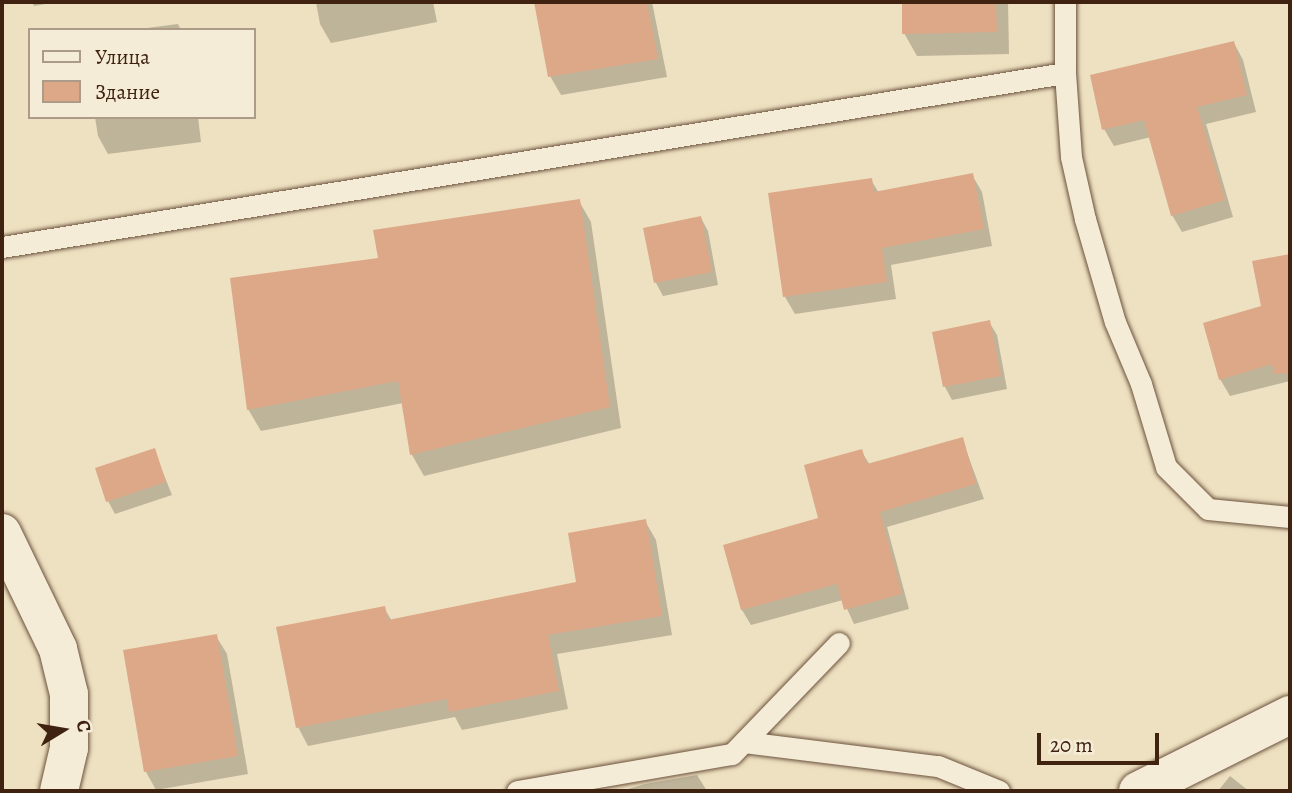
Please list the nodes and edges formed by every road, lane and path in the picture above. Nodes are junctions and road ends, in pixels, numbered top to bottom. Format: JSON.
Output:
{"nodes":[{"id":1,"x":1065,"y":2,"type":"edge"},
{"id":2,"x":1065,"y":73,"type":"junction"},
{"id":3,"x":2,"y":247,"type":"edge"},
{"id":4,"x":1290,"y":517,"type":"edge"},
{"id":5,"x":2,"y":533,"type":"edge"},
{"id":6,"x":839,"y":643,"type":"dead end"},
{"id":7,"x":1290,"y":715,"type":"edge"},
{"id":8,"x":744,"y":742,"type":"junction"},
{"id":9,"x":59,"y":791,"type":"edge"},
{"id":10,"x":517,"y":791,"type":"edge"},
{"id":11,"x":999,"y":791,"type":"edge"},
{"id":12,"x":1138,"y":791,"type":"edge"}],
"edges":[{"from":1,"to":2,"type":"lane"},
{"from":2,"to":3,"type":"lane"},
{"from":2,"to":4,"type":"lane"},
{"from":5,"to":9,"type":"street"},
{"from":6,"to":8,"type":"lane"},
{"from":7,"to":12,"type":"street"},
{"from":8,"to":10,"type":"lane"},
{"from":8,"to":11,"type":"lane"}]}
